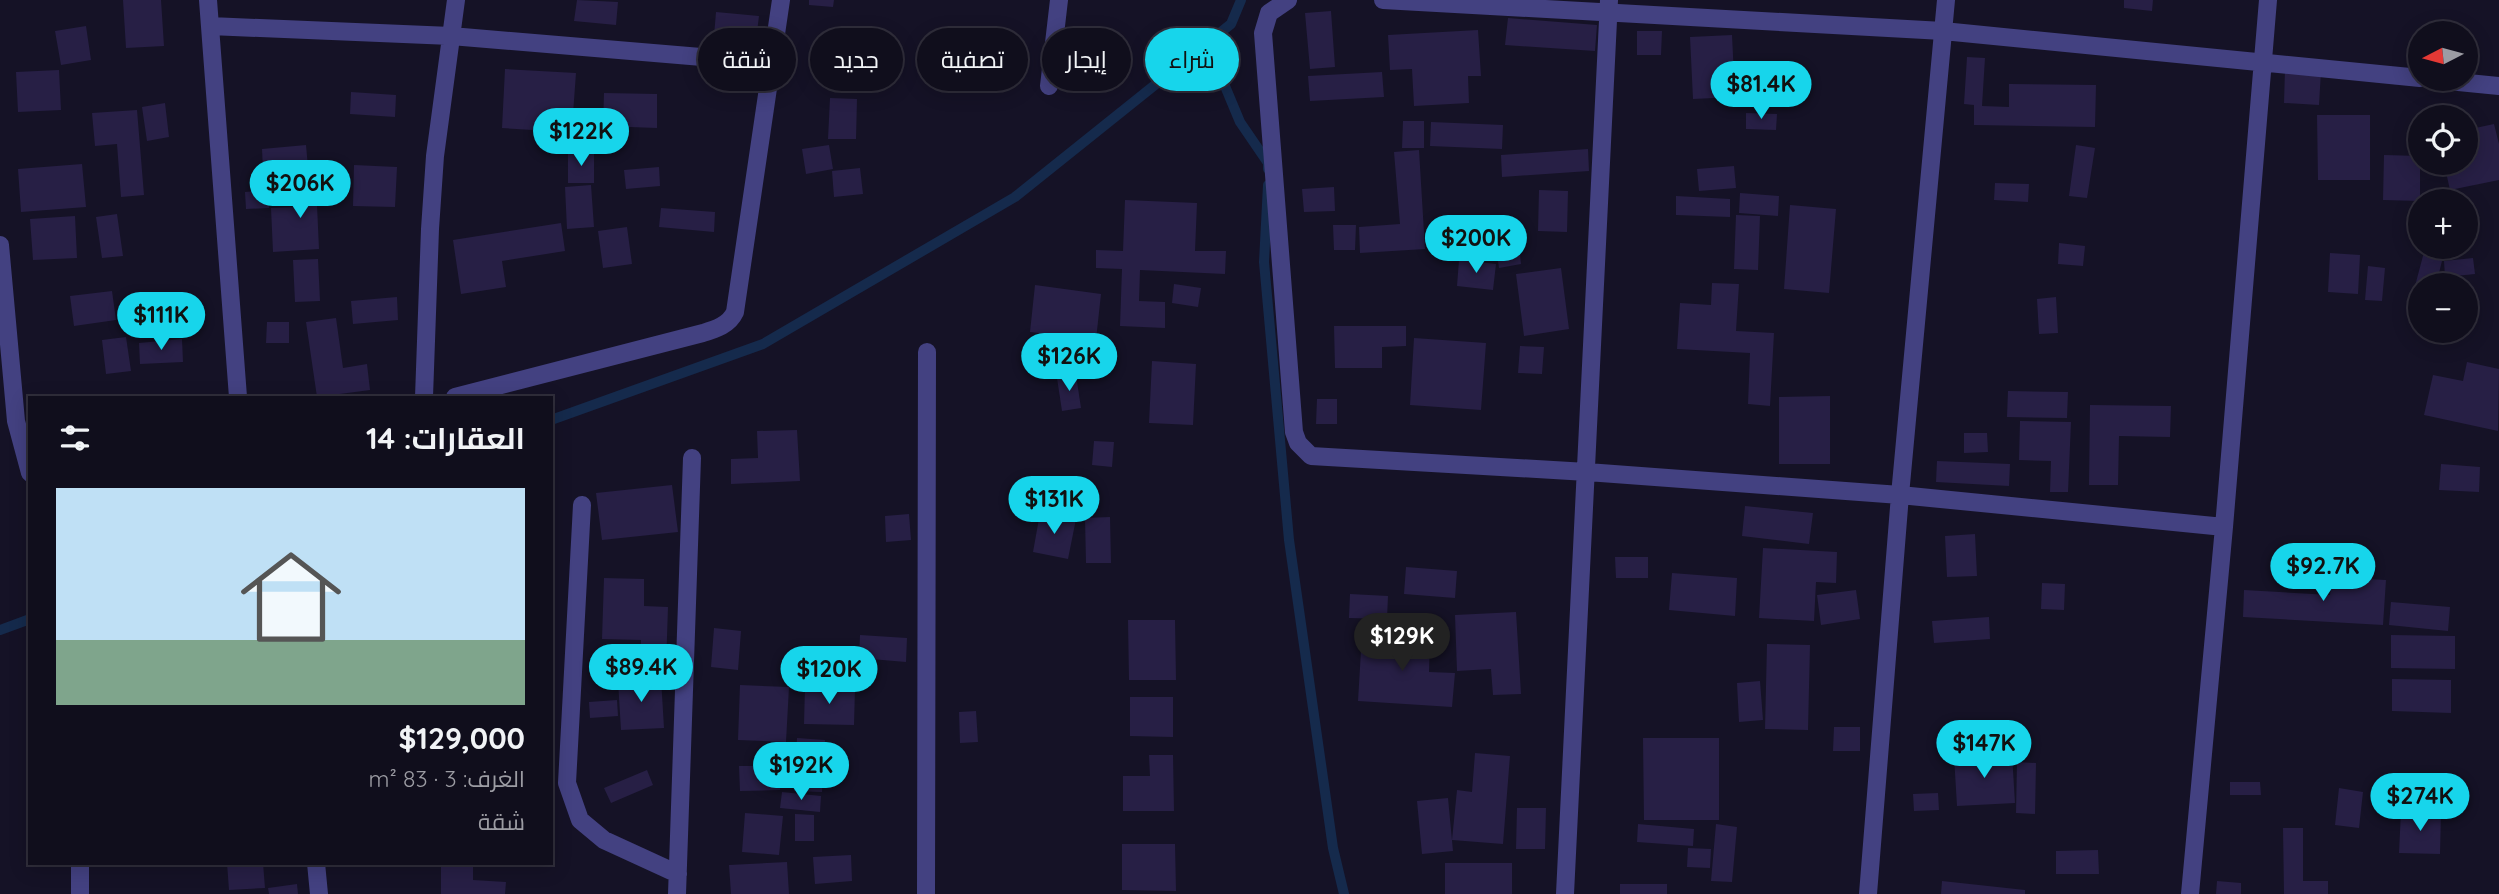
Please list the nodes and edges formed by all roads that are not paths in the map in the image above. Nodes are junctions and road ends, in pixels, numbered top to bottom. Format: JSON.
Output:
{"nodes":[{"id":1,"x":208,"y":0,"type":"edge"},
{"id":2,"x":456,"y":0,"type":"edge"},
{"id":3,"x":781,"y":0,"type":"edge"},
{"id":4,"x":1059,"y":0,"type":"edge"},
{"id":5,"x":1288,"y":0,"type":"edge"},
{"id":6,"x":1382,"y":0,"type":"edge"},
{"id":7,"x":1946,"y":0,"type":"edge"},
{"id":8,"x":2268,"y":0,"type":"edge"},
{"id":9,"x":1609,"y":6,"type":"edge"},
{"id":10,"x":209,"y":26,"type":"junction"},
{"id":11,"x":777,"y":28,"type":"edge"},
{"id":12,"x":1056,"y":28,"type":"edge"},
{"id":13,"x":1943,"y":31,"type":"junction"},
{"id":14,"x":451,"y":36,"type":"junction"},
{"id":15,"x":698,"y":57,"type":"edge"},
{"id":16,"x":2262,"y":63,"type":"junction"},
{"id":17,"x":2408,"y":77,"type":"edge"},
{"id":18,"x":2478,"y":84,"type":"edge"},
{"id":19,"x":2499,"y":86,"type":"edge"},
{"id":20,"x":768,"y":91,"type":"edge"},
{"id":21,"x":0,"y":244,"type":"edge"},
{"id":22,"x":927,"y":352,"type":"dead end"},
{"id":23,"x":238,"y":396,"type":"edge"},
{"id":24,"x":424,"y":396,"type":"edge"},
{"id":25,"x":459,"y":396,"type":"edge"},
{"id":26,"x":692,"y":458,"type":"dead end"},
{"id":27,"x":28,"y":466,"type":"edge"},
{"id":28,"x":1587,"y":472,"type":"junction"},
{"id":29,"x":1900,"y":495,"type":"junction"},
{"id":30,"x":582,"y":505,"type":"dead end"},
{"id":31,"x":2224,"y":527,"type":"junction"},
{"id":32,"x":80,"y":865,"type":"edge"},
{"id":33,"x":316,"y":865,"type":"edge"},
{"id":34,"x":678,"y":874,"type":"junction"},
{"id":35,"x":80,"y":894,"type":"edge"},
{"id":36,"x":319,"y":894,"type":"edge"},
{"id":37,"x":677,"y":894,"type":"edge"},
{"id":38,"x":926,"y":894,"type":"edge"},
{"id":39,"x":1564,"y":894,"type":"edge"},
{"id":40,"x":1868,"y":894,"type":"edge"},
{"id":41,"x":2190,"y":894,"type":"edge"}],
"edges":[{"from":1,"to":10,"type":"street"},
{"from":2,"to":14,"type":"street"},
{"from":3,"to":11,"type":"street"},
{"from":4,"to":12,"type":"street"},
{"from":5,"to":28,"type":"street"},
{"from":6,"to":9,"type":"street"},
{"from":7,"to":13,"type":"street"},
{"from":8,"to":16,"type":"street"},
{"from":9,"to":13,"type":"street"},
{"from":9,"to":28,"type":"street"},
{"from":10,"to":14,"type":"street"},
{"from":10,"to":23,"type":"street"},
{"from":13,"to":16,"type":"street"},
{"from":13,"to":29,"type":"street"},
{"from":14,"to":15,"type":"street"},
{"from":14,"to":24,"type":"street"},
{"from":16,"to":17,"type":"street"},
{"from":16,"to":31,"type":"street"},
{"from":18,"to":19,"type":"street"},
{"from":20,"to":25,"type":"street"},
{"from":21,"to":27,"type":"street"},
{"from":22,"to":38,"type":"street"},
{"from":26,"to":34,"type":"street"},
{"from":28,"to":29,"type":"street"},
{"from":28,"to":39,"type":"street"},
{"from":29,"to":31,"type":"street"},
{"from":29,"to":40,"type":"street"},
{"from":30,"to":34,"type":"street"},
{"from":31,"to":41,"type":"street"},
{"from":32,"to":35,"type":"street"},
{"from":33,"to":36,"type":"street"},
{"from":34,"to":37,"type":"street"}]}
